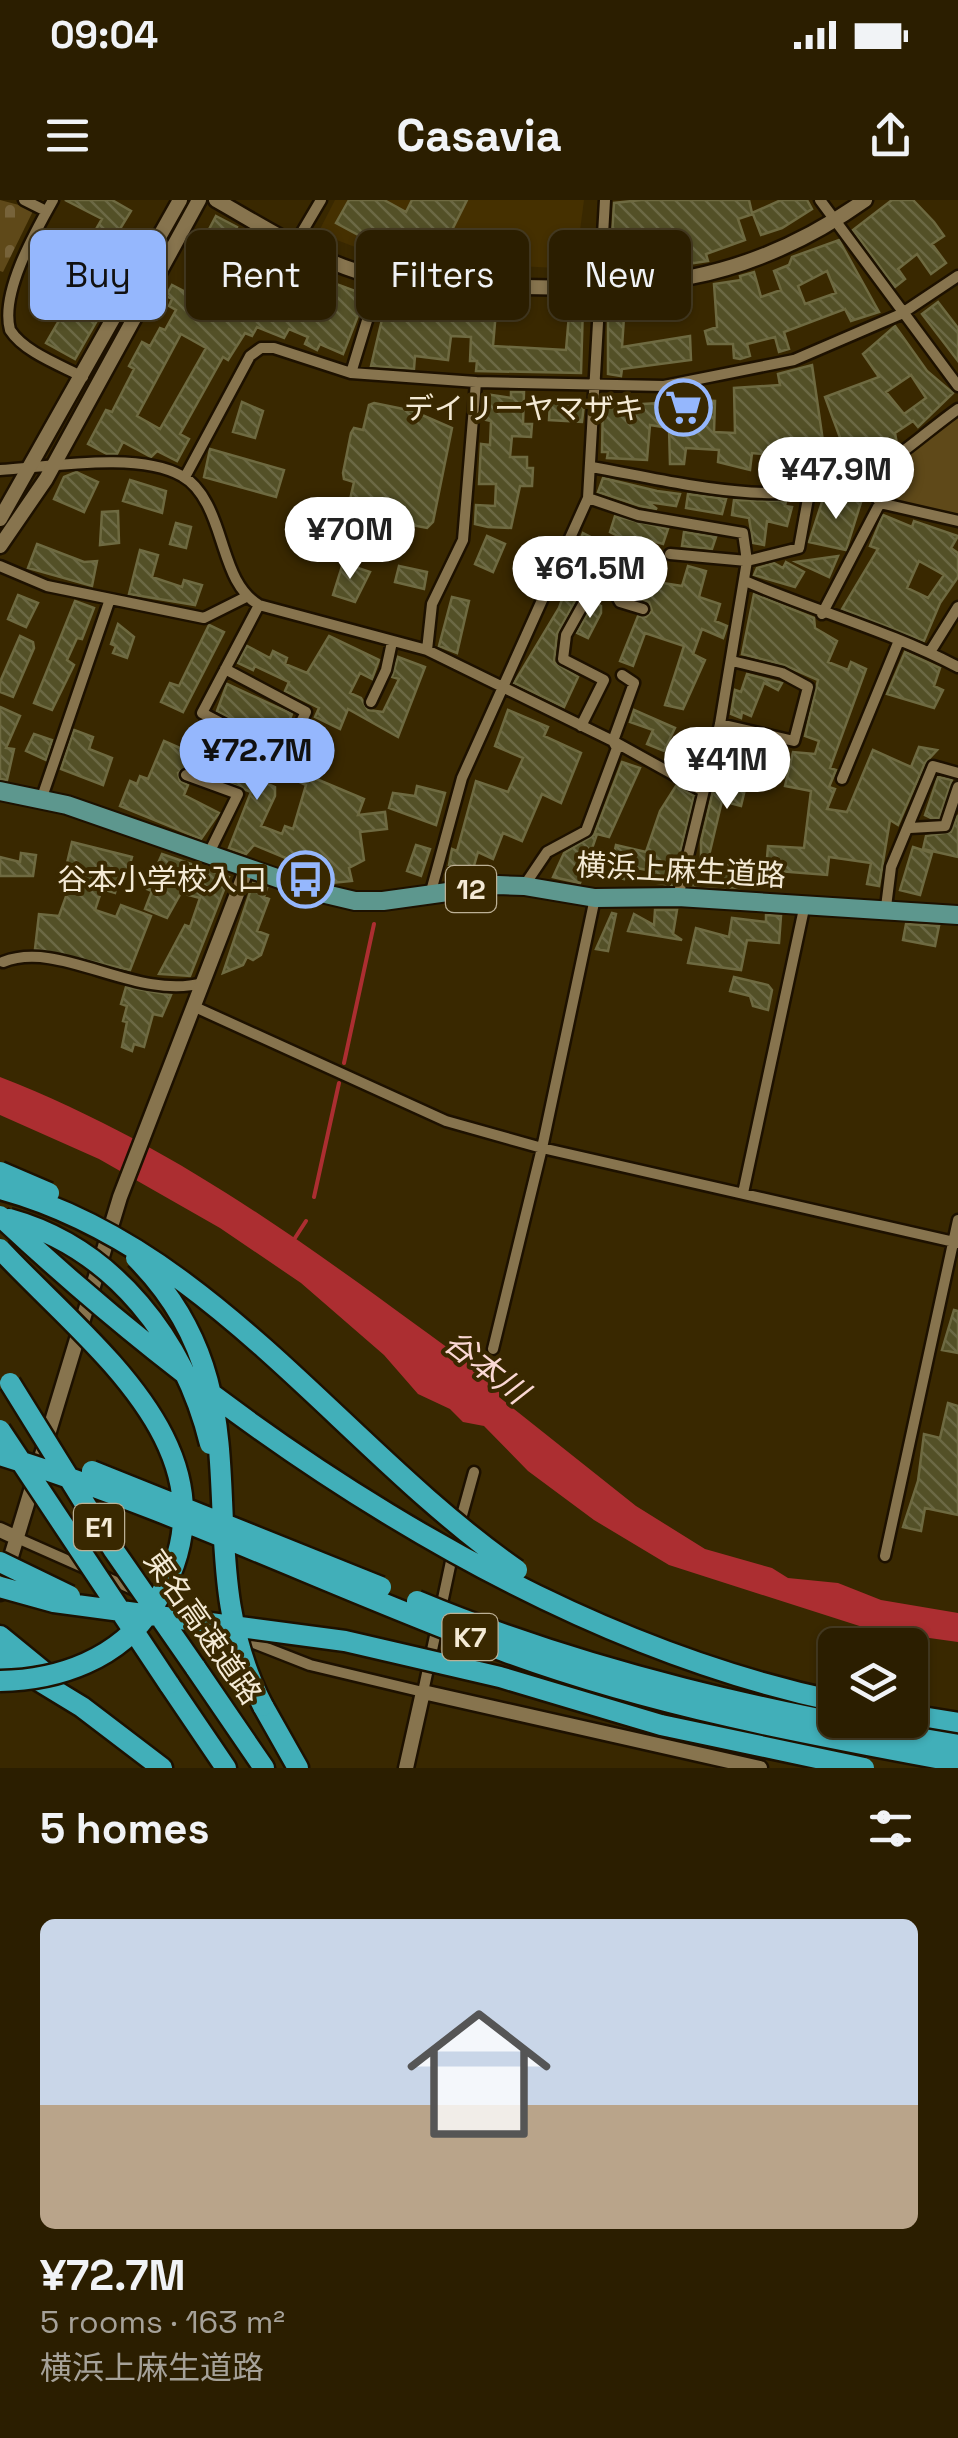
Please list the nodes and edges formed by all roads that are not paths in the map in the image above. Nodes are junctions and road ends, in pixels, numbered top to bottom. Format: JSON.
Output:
{"nodes":[{"id":1,"x":24,"y":200,"type":"edge"},
{"id":2,"x":53,"y":200,"type":"edge"},
{"id":3,"x":180,"y":200,"type":"edge"},
{"id":4,"x":199,"y":200,"type":"edge"},
{"id":5,"x":216,"y":200,"type":"edge"},
{"id":6,"x":320,"y":200,"type":"edge"},
{"id":7,"x":605,"y":200,"type":"edge"},
{"id":8,"x":820,"y":200,"type":"edge"},
{"id":9,"x":865,"y":200,"type":"edge"},
{"id":10,"x":46,"y":212,"type":"junction"},
{"id":11,"x":833,"y":223,"type":"junction"},
{"id":12,"x":271,"y":230,"type":"edge"},
{"id":13,"x":304,"y":230,"type":"edge"},
{"id":14,"x":603,"y":230,"type":"edge"},
{"id":15,"x":958,"y":276,"type":"edge"},
{"id":16,"x":691,"y":279,"type":"edge"},
{"id":17,"x":901,"y":314,"type":"junction"},
{"id":18,"x":367,"y":320,"type":"edge"},
{"id":19,"x":598,"y":320,"type":"edge"},
{"id":20,"x":351,"y":373,"type":"junction"},
{"id":21,"x":83,"y":377,"type":"junction"},
{"id":22,"x":476,"y":382,"type":"junction"},
{"id":23,"x":594,"y":384,"type":"junction"},
{"id":24,"x":958,"y":386,"type":"edge"},
{"id":25,"x":958,"y":409,"type":"edge"},
{"id":26,"x":55,"y":464,"type":"junction"},
{"id":27,"x":592,"y":467,"type":"junction"},
{"id":28,"x":33,"y":468,"type":"junction"},
{"id":29,"x":0,"y":470,"type":"edge"},
{"id":30,"x":864,"y":476,"type":"junction"},
{"id":31,"x":185,"y":477,"type":"junction"},
{"id":32,"x":809,"y":493,"type":"junction"},
{"id":33,"x":588,"y":498,"type":"junction"},
{"id":34,"x":880,"y":503,"type":"junction"},
{"id":35,"x":0,"y":519,"type":"edge"},
{"id":36,"x":958,"y":521,"type":"edge"},
{"id":37,"x":0,"y":546,"type":"edge"},
{"id":38,"x":670,"y":554,"type":"dead end"},
{"id":39,"x":558,"y":561,"type":"junction"},
{"id":40,"x":747,"y":561,"type":"junction"},
{"id":41,"x":0,"y":566,"type":"edge"},
{"id":42,"x":745,"y":580,"type":"junction"},
{"id":43,"x":594,"y":583,"type":"junction"},
{"id":44,"x":246,"y":597,"type":"junction"},
{"id":45,"x":110,"y":598,"type":"junction"},
{"id":46,"x":258,"y":604,"type":"junction"},
{"id":47,"x":958,"y":607,"type":"edge"},
{"id":48,"x":643,"y":609,"type":"dead end"},
{"id":49,"x":822,"y":614,"type":"junction"},
{"id":50,"x":392,"y":642,"type":"junction"},
{"id":51,"x":898,"y":643,"type":"junction"},
{"id":52,"x":427,"y":650,"type":"junction"},
{"id":53,"x":930,"y":652,"type":"junction"},
{"id":54,"x":732,"y":662,"type":"junction"},
{"id":55,"x":958,"y":667,"type":"edge"},
{"id":56,"x":225,"y":669,"type":"junction"},
{"id":57,"x":622,"y":675,"type":"dead end"},
{"id":58,"x":502,"y":690,"type":"junction"},
{"id":59,"x":371,"y":702,"type":"dead end"},
{"id":60,"x":720,"y":724,"type":"junction"},
{"id":61,"x":581,"y":726,"type":"junction"},
{"id":62,"x":613,"y":741,"type":"junction"},
{"id":63,"x":958,"y":773,"type":"edge"},
{"id":64,"x":186,"y":774,"type":"dead end"},
{"id":65,"x":842,"y":779,"type":"dead end"},
{"id":66,"x":958,"y":787,"type":"edge"},
{"id":67,"x":0,"y":790,"type":"edge"},
{"id":68,"x":702,"y":790,"type":"junction"},
{"id":69,"x":41,"y":800,"type":"junction"},
{"id":70,"x":910,"y":828,"type":"junction"},
{"id":71,"x":208,"y":855,"type":"junction"},
{"id":72,"x":247,"y":868,"type":"junction"},
{"id":73,"x":524,"y":886,"type":"junction"},
{"id":74,"x":430,"y":895,"type":"junction"},
{"id":75,"x":678,"y":897,"type":"junction"},
{"id":76,"x":594,"y":898,"type":"junction"},
{"id":77,"x":805,"y":904,"type":"junction"},
{"id":78,"x":886,"y":907,"type":"junction"},
{"id":79,"x":958,"y":915,"type":"edge"},
{"id":80,"x":2,"y":962,"type":"dead end"},
{"id":81,"x":204,"y":983,"type":"junction"},
{"id":82,"x":195,"y":1007,"type":"junction"},
{"id":83,"x":542,"y":1148,"type":"junction"},
{"id":84,"x":0,"y":1172,"type":"edge"},
{"id":85,"x":0,"y":1190,"type":"edge"},
{"id":86,"x":743,"y":1194,"type":"junction"},
{"id":87,"x":0,"y":1216,"type":"edge"},
{"id":88,"x":958,"y":1220,"type":"edge"},
{"id":89,"x":956,"y":1242,"type":"edge"},
{"id":90,"x":0,"y":1250,"type":"edge"},
{"id":91,"x":493,"y":1350,"type":"dead end"},
{"id":92,"x":5,"y":1375,"type":"edge"},
{"id":93,"x":0,"y":1430,"type":"edge"},
{"id":94,"x":0,"y":1440,"type":"edge"},
{"id":95,"x":0,"y":1455,"type":"edge"},
{"id":96,"x":474,"y":1472,"type":"dead end"},
{"id":97,"x":222,"y":1510,"type":"junction"},
{"id":98,"x":0,"y":1530,"type":"edge"},
{"id":99,"x":16,"y":1538,"type":"junction"},
{"id":100,"x":885,"y":1556,"type":"dead end"},
{"id":101,"x":0,"y":1562,"type":"edge"},
{"id":102,"x":0,"y":1590,"type":"edge"},
{"id":103,"x":105,"y":1607,"type":"junction"},
{"id":104,"x":608,"y":1627,"type":"junction"},
{"id":105,"x":0,"y":1636,"type":"edge"},
{"id":106,"x":0,"y":1658,"type":"edge"},
{"id":107,"x":0,"y":1682,"type":"edge"},
{"id":108,"x":423,"y":1692,"type":"junction"},
{"id":109,"x":818,"y":1696,"type":"edge"},
{"id":110,"x":82,"y":1708,"type":"junction"},
{"id":111,"x":928,"y":1718,"type":"edge"},
{"id":112,"x":958,"y":1724,"type":"edge"},
{"id":113,"x":958,"y":1746,"type":"edge"},
{"id":114,"x":958,"y":1762,"type":"edge"},
{"id":115,"x":162,"y":1768,"type":"edge"},
{"id":116,"x":226,"y":1768,"type":"edge"},
{"id":117,"x":264,"y":1768,"type":"edge"},
{"id":118,"x":298,"y":1768,"type":"edge"},
{"id":119,"x":406,"y":1768,"type":"edge"},
{"id":120,"x":760,"y":1768,"type":"edge"},
{"id":121,"x":864,"y":1768,"type":"edge"}],
"edges":[{"from":1,"to":10,"type":"street"},
{"from":2,"to":10,"type":"street"},
{"from":3,"to":21,"type":"street"},
{"from":4,"to":26,"type":"street"},
{"from":5,"to":12,"type":"street"},
{"from":6,"to":13,"type":"street"},
{"from":7,"to":14,"type":"street"},
{"from":8,"to":11,"type":"street"},
{"from":9,"to":11,"type":"street"},
{"from":10,"to":21,"type":"street"},
{"from":11,"to":16,"type":"street"},
{"from":11,"to":17,"type":"street"},
{"from":15,"to":17,"type":"street"},
{"from":17,"to":23,"type":"street"},
{"from":17,"to":24,"type":"street"},
{"from":18,"to":20,"type":"street"},
{"from":19,"to":23,"type":"street"},
{"from":20,"to":22,"type":"street"},
{"from":20,"to":31,"type":"street"},
{"from":21,"to":28,"type":"street"},
{"from":22,"to":23,"type":"street"},
{"from":22,"to":52,"type":"street"},
{"from":23,"to":27,"type":"street"},
{"from":25,"to":30,"type":"street"},
{"from":26,"to":28,"type":"street"},
{"from":26,"to":31,"type":"street"},
{"from":26,"to":37,"type":"street"},
{"from":27,"to":32,"type":"street"},
{"from":27,"to":33,"type":"street"},
{"from":28,"to":29,"type":"street"},
{"from":28,"to":35,"type":"street"},
{"from":30,"to":32,"type":"street"},
{"from":30,"to":34,"type":"street"},
{"from":31,"to":44,"type":"street"},
{"from":32,"to":40,"type":"street"},
{"from":33,"to":39,"type":"street"},
{"from":33,"to":40,"type":"street"},
{"from":34,"to":36,"type":"street"},
{"from":34,"to":49,"type":"street"},
{"from":38,"to":40,"type":"street"},
{"from":39,"to":43,"type":"street"},
{"from":39,"to":58,"type":"street"},
{"from":40,"to":42,"type":"street"},
{"from":41,"to":45,"type":"street"},
{"from":42,"to":49,"type":"street"},
{"from":42,"to":54,"type":"street"},
{"from":43,"to":48,"type":"street"},
{"from":43,"to":61,"type":"street"},
{"from":44,"to":45,"type":"street"},
{"from":44,"to":46,"type":"street"},
{"from":45,"to":69,"type":"street"},
{"from":46,"to":50,"type":"street"},
{"from":46,"to":56,"type":"street"},
{"from":47,"to":53,"type":"street"},
{"from":49,"to":51,"type":"street"},
{"from":50,"to":52,"type":"street"},
{"from":50,"to":59,"type":"street"},
{"from":51,"to":53,"type":"street"},
{"from":51,"to":65,"type":"street"},
{"from":52,"to":58,"type":"street"},
{"from":53,"to":55,"type":"street"},
{"from":54,"to":60,"type":"street"},
{"from":54,"to":60,"type":"street"},
{"from":56,"to":56,"type":"street"},
{"from":57,"to":62,"type":"street"},
{"from":58,"to":61,"type":"street"},
{"from":58,"to":74,"type":"street"},
{"from":60,"to":68,"type":"street"},
{"from":61,"to":62,"type":"street"},
{"from":62,"to":68,"type":"street"},
{"from":62,"to":73,"type":"street"},
{"from":63,"to":70,"type":"street"},
{"from":64,"to":71,"type":"street"},
{"from":66,"to":70,"type":"street"},
{"from":67,"to":69,"type":"main road","name":"横浜上麻生道路","number":"12"},
{"from":68,"to":75,"type":"street"},
{"from":69,"to":71,"type":"main road","name":"横浜上麻生道路","number":"12"},
{"from":70,"to":78,"type":"street"},
{"from":71,"to":72,"type":"main road","name":"横浜上麻生道路","number":"12"},
{"from":72,"to":74,"type":"main road","name":"横浜上麻生道路","number":"12"},
{"from":72,"to":81,"type":"street"},
{"from":73,"to":74,"type":"main road","name":"横浜上麻生道路","number":"12"},
{"from":73,"to":76,"type":"main road","name":"横浜上麻生道路","number":"12"},
{"from":75,"to":76,"type":"main road","name":"横浜上麻生道路","number":"12"},
{"from":75,"to":77,"type":"main road","name":"横浜上麻生道路","number":"12"},
{"from":76,"to":83,"type":"street"},
{"from":77,"to":78,"type":"main road","name":"横浜上麻生道路","number":"12"},
{"from":77,"to":86,"type":"street"},
{"from":78,"to":79,"type":"main road","name":"横浜上麻生道路","number":"12"},
{"from":80,"to":81,"type":"street"},
{"from":81,"to":82,"type":"street"},
{"from":82,"to":83,"type":"street"},
{"from":82,"to":99,"type":"street"},
{"from":83,"to":86,"type":"street"},
{"from":83,"to":91,"type":"street"},
{"from":84,"to":97,"type":"highway","bridge":true},
{"from":85,"to":104,"type":"highway","bridge":true},
{"from":86,"to":89,"type":"street"},
{"from":87,"to":97,"type":"highway","bridge":true},
{"from":87,"to":104,"type":"highway","bridge":true},
{"from":88,"to":89,"type":"street"},
{"from":89,"to":100,"type":"street"},
{"from":90,"to":107,"type":"highway","bridge":true},
{"from":92,"to":117,"type":"highway","name":"東名高速道路","number":"E1","bridge":true},
{"from":93,"to":116,"type":"highway","name":"東名高速道路","number":"E1","bridge":true},
{"from":94,"to":113,"type":"highway","number":"K7","bridge":true},
{"from":95,"to":114,"type":"highway","number":"K7","bridge":true},
{"from":96,"to":108,"type":"street"},
{"from":97,"to":118,"type":"highway","bridge":true},
{"from":98,"to":99,"type":"street"},
{"from":99,"to":102,"type":"street"},
{"from":99,"to":108,"type":"street"},
{"from":101,"to":103,"type":"highway","bridge":true},
{"from":102,"to":103,"type":"highway","bridge":true},
{"from":103,"to":121,"type":"highway","bridge":true},
{"from":104,"to":109,"type":"highway","bridge":true},
{"from":105,"to":110,"type":"highway"},
{"from":106,"to":110,"type":"highway"},
{"from":108,"to":119,"type":"street"},
{"from":108,"to":120,"type":"street"},
{"from":110,"to":115,"type":"highway"},
{"from":111,"to":112,"type":"highway"}]}
